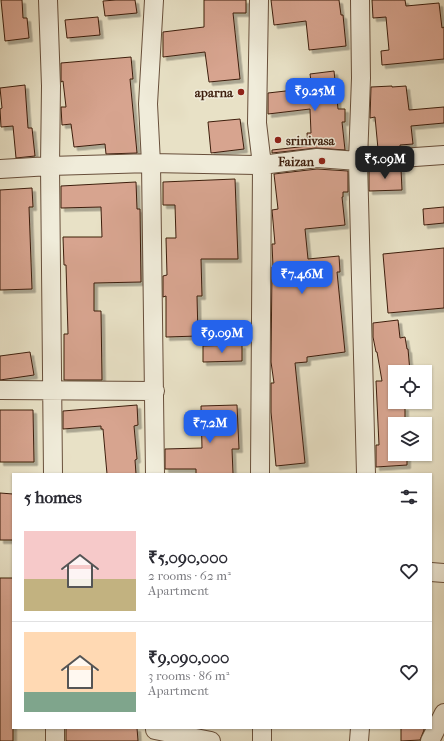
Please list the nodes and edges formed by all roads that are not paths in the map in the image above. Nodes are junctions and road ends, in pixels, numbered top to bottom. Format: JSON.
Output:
{"nodes":[{"id":1,"x":48,"y":0,"type":"edge"},
{"id":2,"x":154,"y":0,"type":"edge"},
{"id":3,"x":259,"y":0,"type":"edge"},
{"id":4,"x":360,"y":0,"type":"edge"},
{"id":5,"x":444,"y":155,"type":"edge"},
{"id":6,"x":358,"y":161,"type":"junction"},
{"id":7,"x":151,"y":163,"type":"junction"},
{"id":8,"x":50,"y":166,"type":"junction"},
{"id":9,"x":262,"y":166,"type":"junction"},
{"id":10,"x":0,"y":169,"type":"edge"},
{"id":11,"x":0,"y":390,"type":"edge"},
{"id":12,"x":52,"y":391,"type":"junction"},
{"id":13,"x":155,"y":391,"type":"junction"},
{"id":14,"x":53,"y":473,"type":"edge"},
{"id":15,"x":155,"y":473,"type":"edge"},
{"id":16,"x":260,"y":473,"type":"edge"},
{"id":17,"x":366,"y":473,"type":"edge"},
{"id":18,"x":432,"y":572,"type":"edge"},
{"id":19,"x":444,"y":573,"type":"edge"},
{"id":20,"x":444,"y":713,"type":"edge"},
{"id":21,"x":55,"y":729,"type":"edge"},
{"id":22,"x":155,"y":729,"type":"edge"},
{"id":23,"x":262,"y":729,"type":"edge"},
{"id":24,"x":360,"y":729,"type":"edge"},
{"id":25,"x":55,"y":741,"type":"edge"},
{"id":26,"x":211,"y":741,"type":"edge"},
{"id":27,"x":262,"y":741,"type":"edge"},
{"id":28,"x":359,"y":741,"type":"edge"},
{"id":29,"x":430,"y":741,"type":"edge"}],
"edges":[{"from":1,"to":8,"type":"street"},
{"from":2,"to":7,"type":"street"},
{"from":3,"to":9,"type":"street"},
{"from":4,"to":6,"type":"street"},
{"from":5,"to":6,"type":"street"},
{"from":6,"to":9,"type":"street"},
{"from":6,"to":17,"type":"street"},
{"from":7,"to":8,"type":"street"},
{"from":7,"to":9,"type":"street"},
{"from":7,"to":13,"type":"street"},
{"from":8,"to":10,"type":"street"},
{"from":8,"to":12,"type":"street"},
{"from":9,"to":16,"type":"street"},
{"from":11,"to":12,"type":"street"},
{"from":12,"to":13,"type":"street"},
{"from":12,"to":14,"type":"street"},
{"from":13,"to":15,"type":"street"},
{"from":18,"to":19,"type":"street"},
{"from":20,"to":29,"type":"street"},
{"from":21,"to":25,"type":"street"},
{"from":22,"to":26,"type":"street"},
{"from":23,"to":27,"type":"street"},
{"from":24,"to":28,"type":"street"}]}
